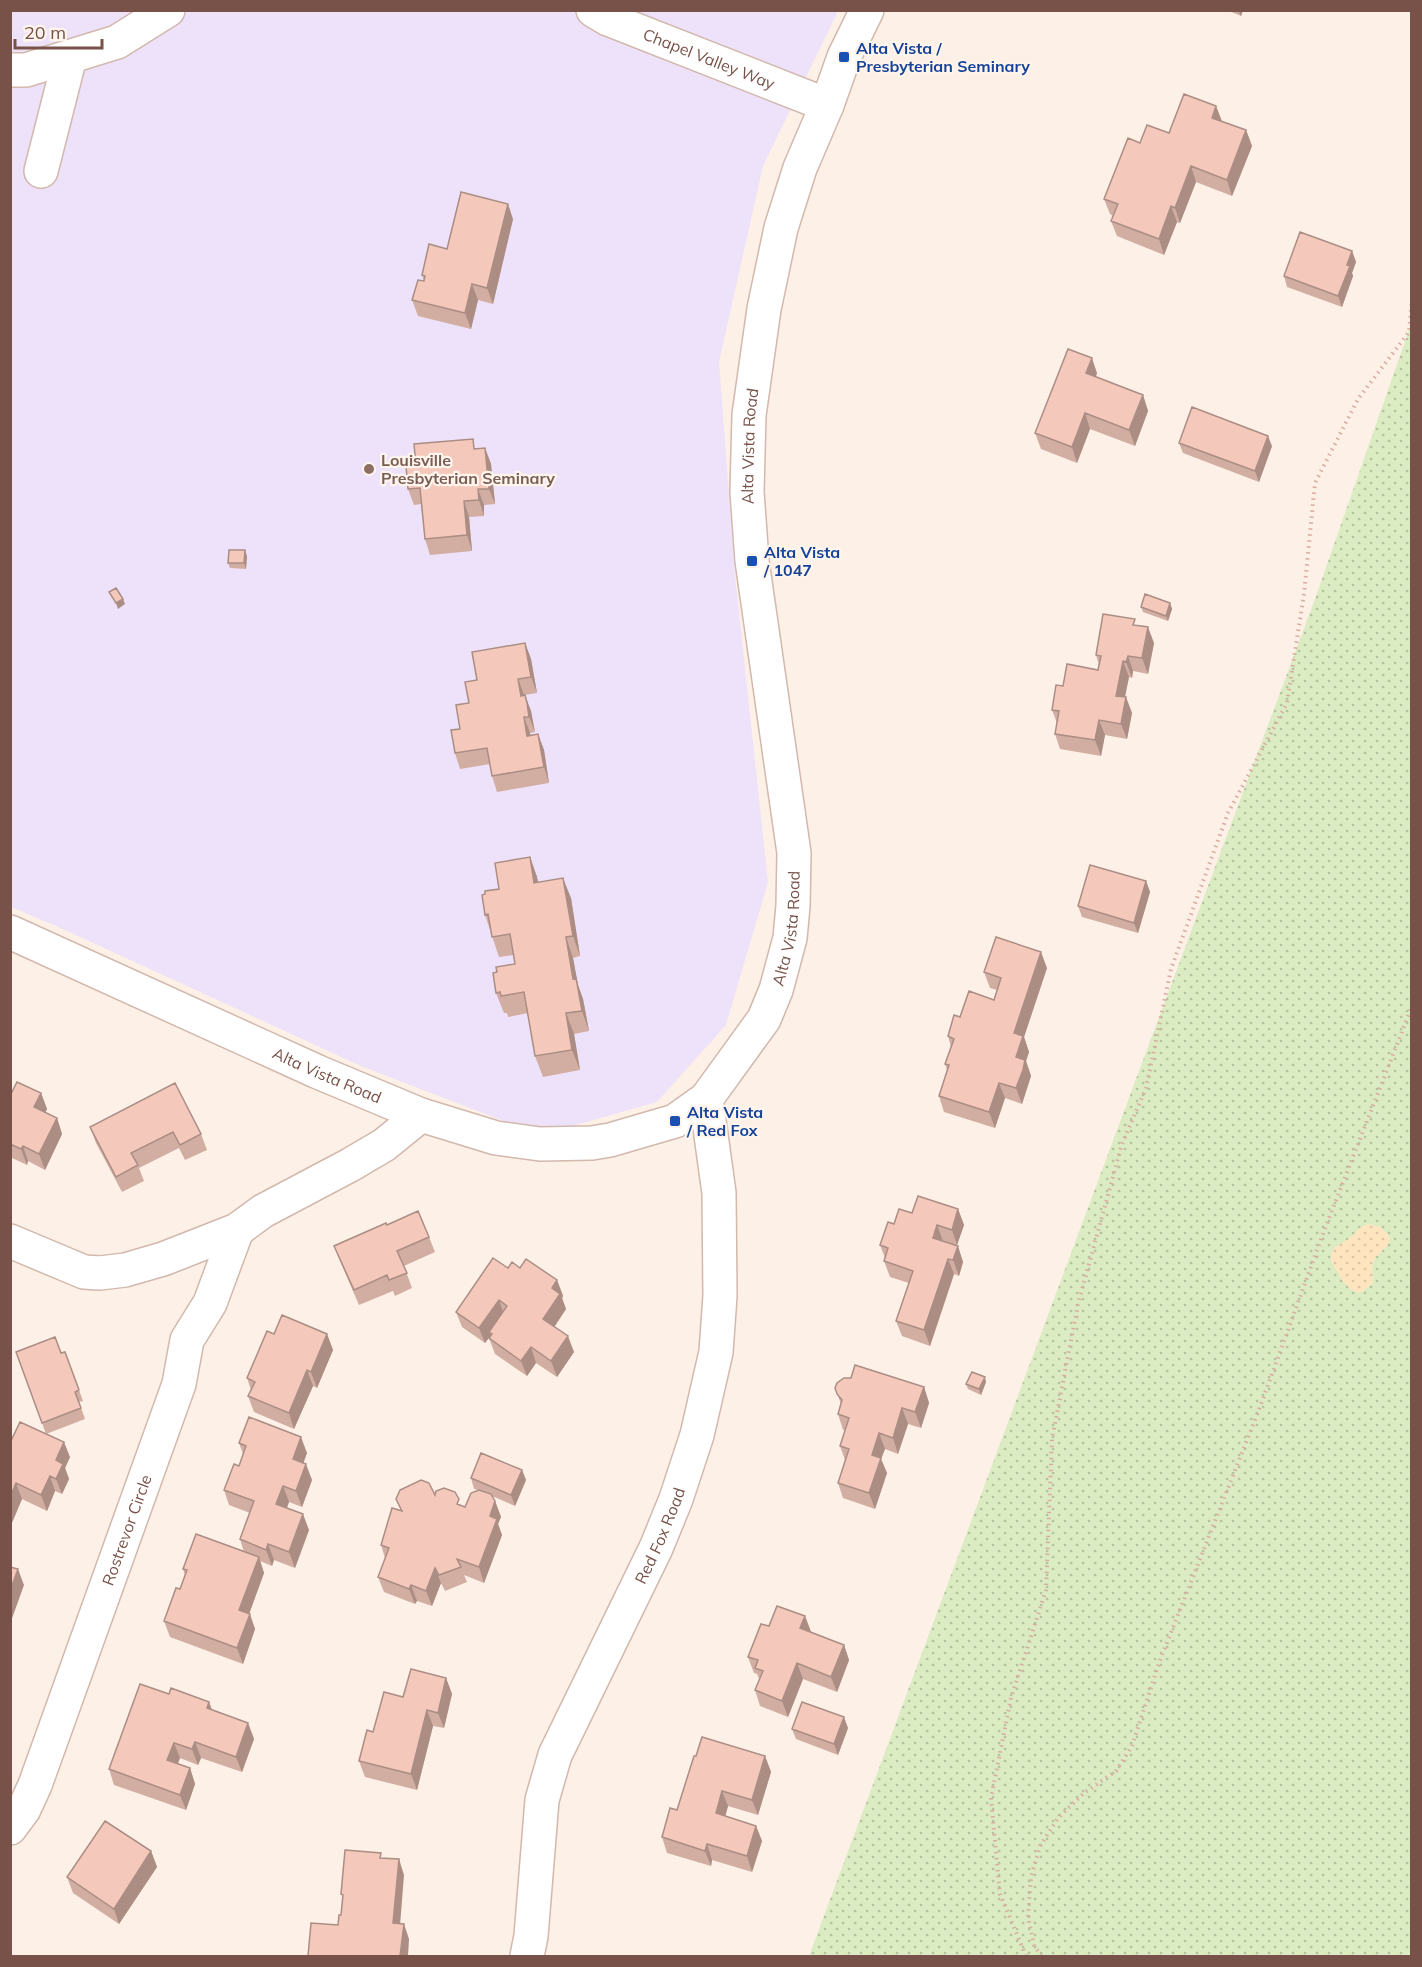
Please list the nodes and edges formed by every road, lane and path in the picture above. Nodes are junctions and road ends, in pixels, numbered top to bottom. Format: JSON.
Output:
{"nodes":[{"id":1,"x":168,"y":10,"type":"edge"},
{"id":2,"x":593,"y":10,"type":"edge"},
{"id":3,"x":867,"y":10,"type":"edge"},
{"id":4,"x":70,"y":57,"type":"junction"},
{"id":5,"x":10,"y":70,"type":"edge"},
{"id":6,"x":827,"y":105,"type":"junction"},
{"id":7,"x":41,"y":171,"type":"dead end"},
{"id":8,"x":1412,"y":299,"type":"edge"},
{"id":9,"x":10,"y":932,"type":"edge"},
{"id":10,"x":1412,"y":1006,"type":"edge"},
{"id":11,"x":706,"y":1099,"type":"junction"},
{"id":12,"x":421,"y":1115,"type":"junction"},
{"id":13,"x":237,"y":1230,"type":"junction"},
{"id":14,"x":10,"y":1241,"type":"edge"},
{"id":15,"x":10,"y":1828,"type":"edge"},
{"id":16,"x":527,"y":1956,"type":"edge"},
{"id":17,"x":1026,"y":1956,"type":"edge"},
{"id":18,"x":1041,"y":1956,"type":"edge"}],
"edges":[{"from":1,"to":4,"type":"street"},
{"from":2,"to":6,"type":"street","name":"Chapel Valley Way"},
{"from":3,"to":6,"type":"street","name":"Alta Vista Road"},
{"from":4,"to":5,"type":"street"},
{"from":4,"to":7,"type":"street"},
{"from":6,"to":11,"type":"street","name":"Alta Vista Road"},
{"from":8,"to":17,"type":"path"},
{"from":9,"to":12,"type":"street","name":"Alta Vista Road"},
{"from":10,"to":18,"type":"path"},
{"from":11,"to":12,"type":"street","name":"Alta Vista Road"},
{"from":11,"to":16,"type":"street","name":"Red Fox Road"},
{"from":12,"to":13,"type":"street"},
{"from":13,"to":14,"type":"street"},
{"from":13,"to":15,"type":"street","name":"Rostrevor Circle"}]}
